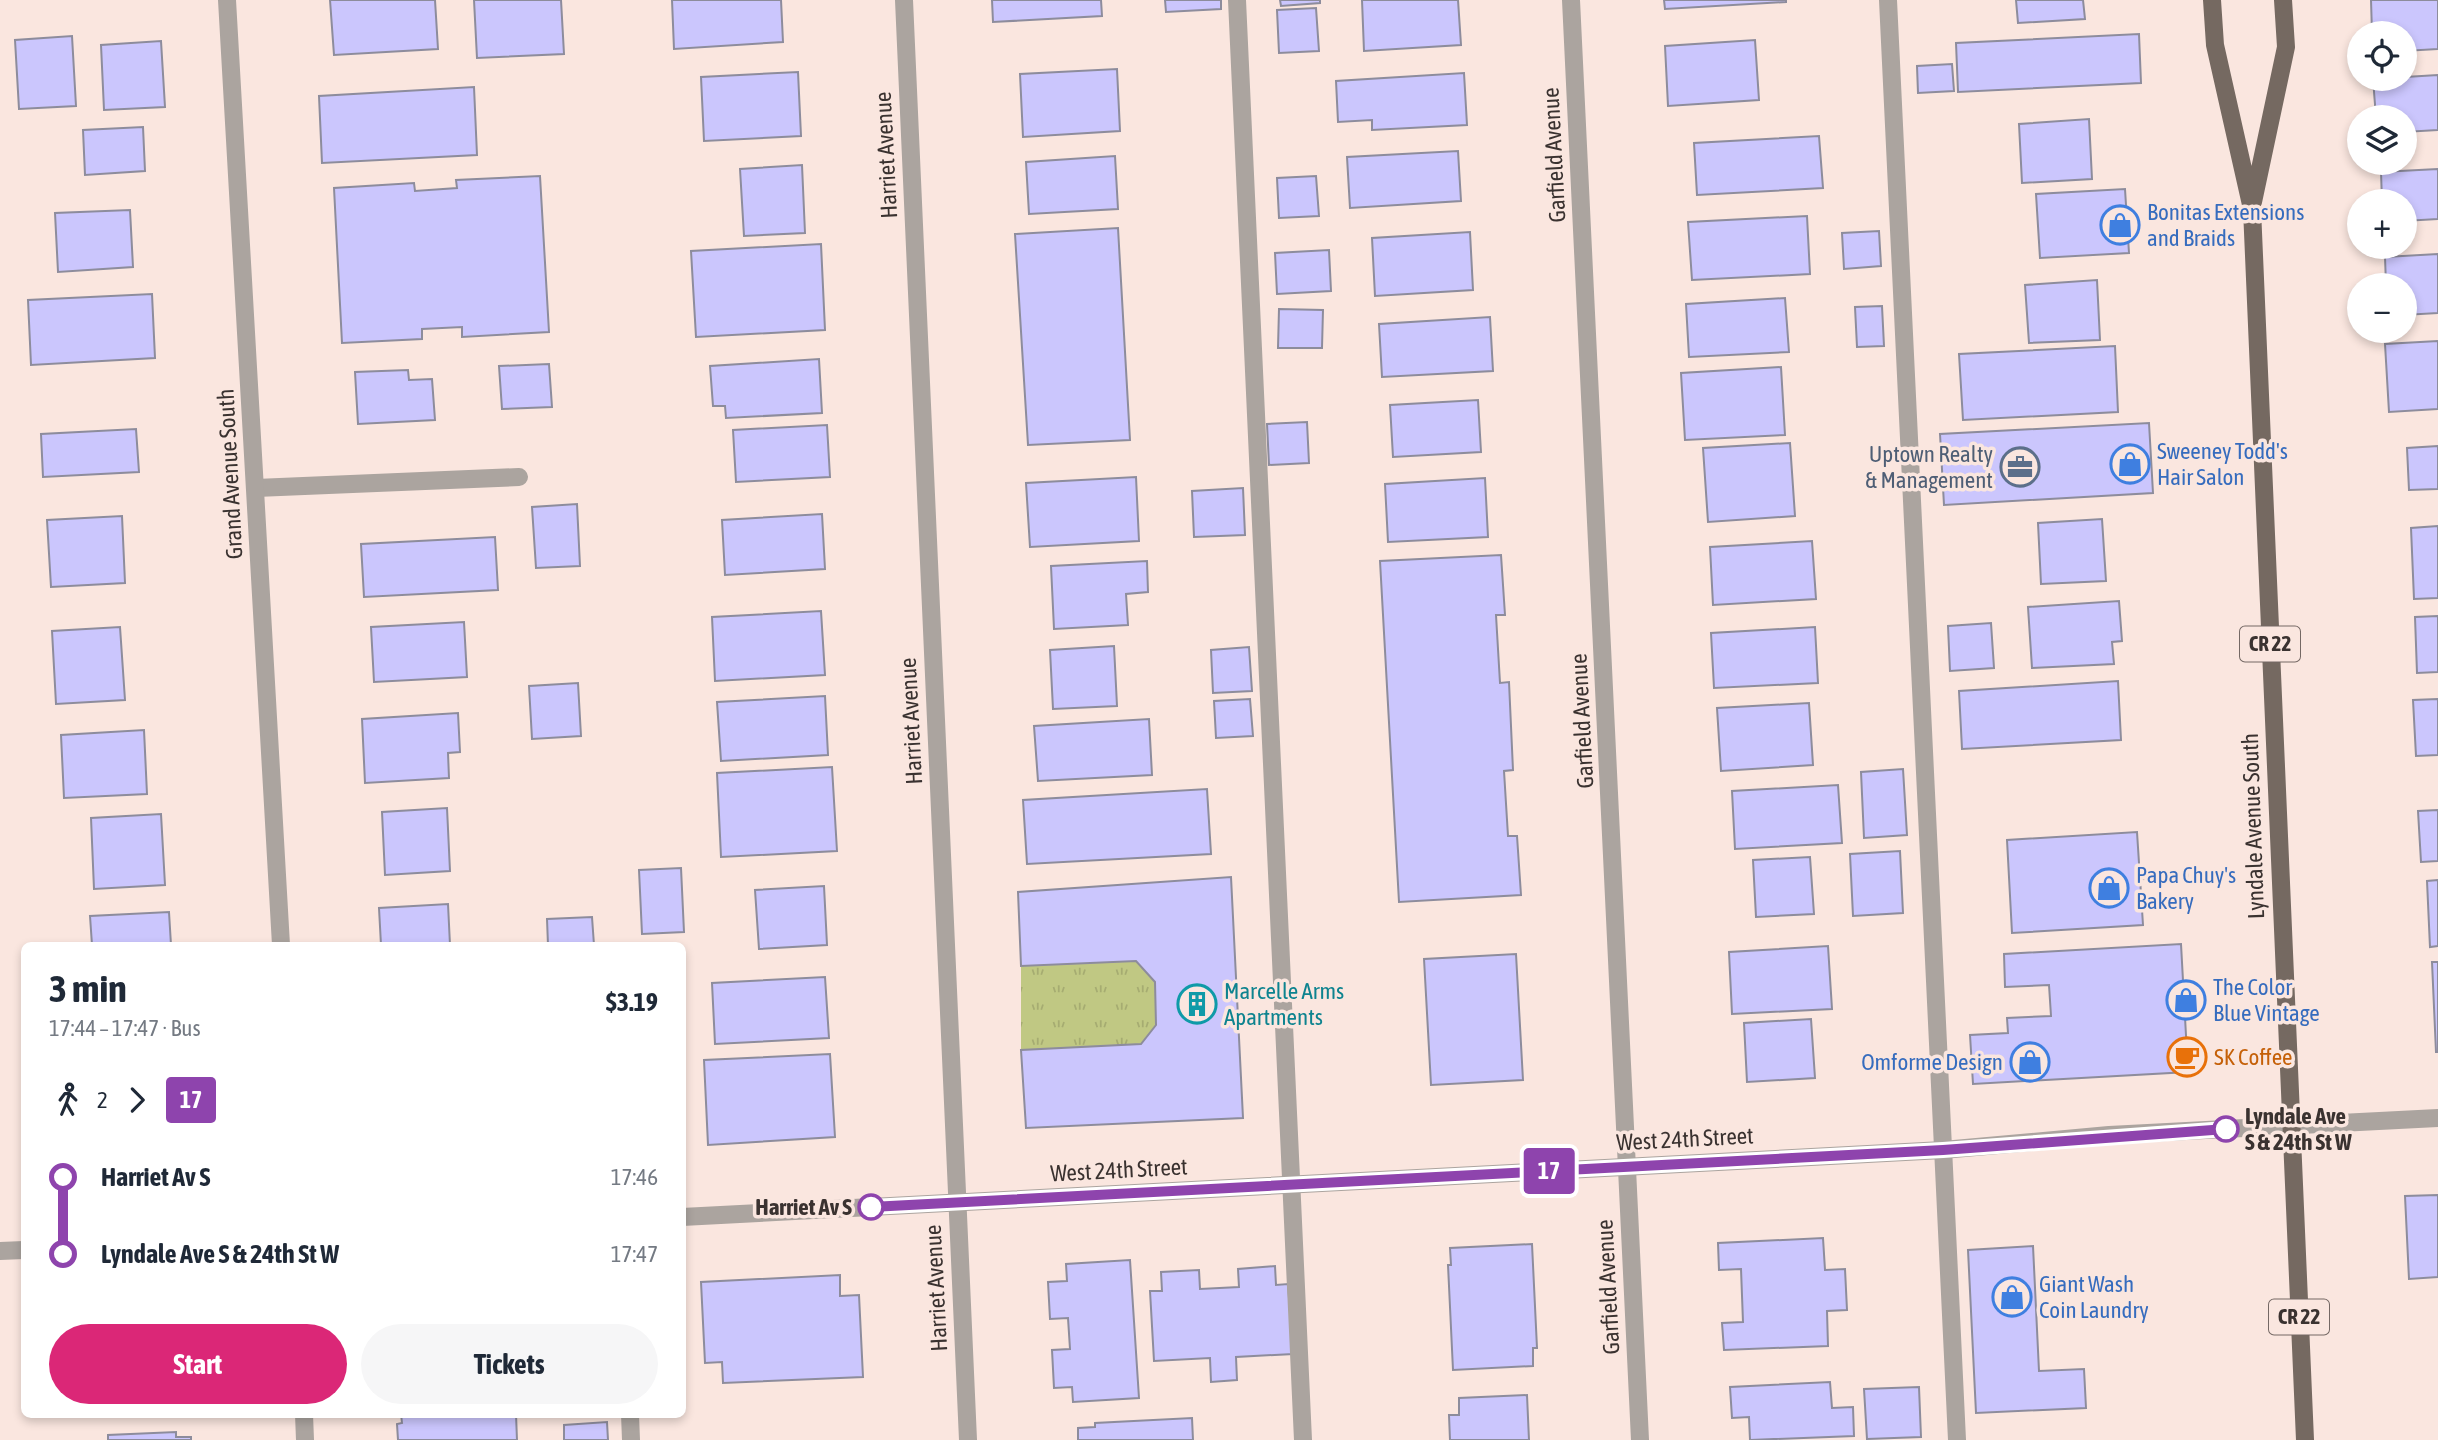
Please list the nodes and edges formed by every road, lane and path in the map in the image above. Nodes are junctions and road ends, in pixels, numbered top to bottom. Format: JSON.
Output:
{"nodes":[{"id":1,"x":227,"y":0,"type":"edge"},
{"id":2,"x":904,"y":0,"type":"edge"},
{"id":3,"x":1237,"y":0,"type":"edge"},
{"id":4,"x":1571,"y":0,"type":"edge"},
{"id":5,"x":1888,"y":0,"type":"edge"},
{"id":6,"x":2212,"y":0,"type":"edge"},
{"id":7,"x":2283,"y":0,"type":"edge"},
{"id":8,"x":2252,"y":209,"type":"junction"},
{"id":9,"x":519,"y":477,"type":"dead end"},
{"id":10,"x":256,"y":488,"type":"junction"},
{"id":11,"x":2206,"y":875,"type":"dead end"},
{"id":12,"x":2140,"y":878,"type":"dead end"},
{"id":13,"x":281,"y":942,"type":"edge"},
{"id":14,"x":2438,"y":1118,"type":"edge"},
{"id":15,"x":2290,"y":1126,"type":"junction"},
{"id":16,"x":1943,"y":1150,"type":"junction"},
{"id":17,"x":1628,"y":1167,"type":"junction"},
{"id":18,"x":1290,"y":1186,"type":"junction"},
{"id":19,"x":956,"y":1202,"type":"junction"},
{"id":20,"x":686,"y":1217,"type":"edge"},
{"id":21,"x":21,"y":1250,"type":"edge"},
{"id":22,"x":0,"y":1251,"type":"edge"},
{"id":23,"x":304,"y":1418,"type":"edge"},
{"id":24,"x":630,"y":1418,"type":"edge"},
{"id":25,"x":305,"y":1440,"type":"edge"},
{"id":26,"x":631,"y":1440,"type":"edge"},
{"id":27,"x":968,"y":1440,"type":"edge"},
{"id":28,"x":1303,"y":1440,"type":"edge"},
{"id":29,"x":1640,"y":1440,"type":"edge"},
{"id":30,"x":1957,"y":1440,"type":"edge"},
{"id":31,"x":2305,"y":1440,"type":"edge"}],
"edges":[{"from":1,"to":10,"type":"street","name":"Grand Avenue South"},
{"from":2,"to":19,"type":"street","name":"Harriet Avenue"},
{"from":3,"to":18,"type":"street"},
{"from":4,"to":17,"type":"street","name":"Garfield Avenue"},
{"from":5,"to":16,"type":"street"},
{"from":6,"to":8,"type":"main road","name":"Lyndale Avenue South","number":"CR 22"},
{"from":7,"to":8,"type":"main road","name":"Lyndale Avenue South","number":"CR 22"},
{"from":8,"to":15,"type":"main road","name":"Lyndale Avenue South","number":"CR 22"},
{"from":9,"to":10,"type":"street"},
{"from":10,"to":13,"type":"street","name":"Grand Avenue South"},
{"from":11,"to":12,"type":"path"},
{"from":14,"to":15,"type":"street","name":"West 24th Street"},
{"from":15,"to":16,"type":"street","name":"West 24th Street"},
{"from":15,"to":31,"type":"main road","name":"Lyndale Avenue South","number":"CR 22"},
{"from":16,"to":17,"type":"street","name":"West 24th Street"},
{"from":16,"to":30,"type":"street"},
{"from":17,"to":18,"type":"street","name":"West 24th Street"},
{"from":17,"to":29,"type":"street","name":"Garfield Avenue"},
{"from":18,"to":19,"type":"street","name":"West 24th Street"},
{"from":18,"to":28,"type":"street"},
{"from":19,"to":20,"type":"street","name":"West 24th Street"},
{"from":19,"to":27,"type":"street","name":"Harriet Avenue"},
{"from":21,"to":22,"type":"street"},
{"from":23,"to":25,"type":"street"},
{"from":24,"to":26,"type":"street"}]}
